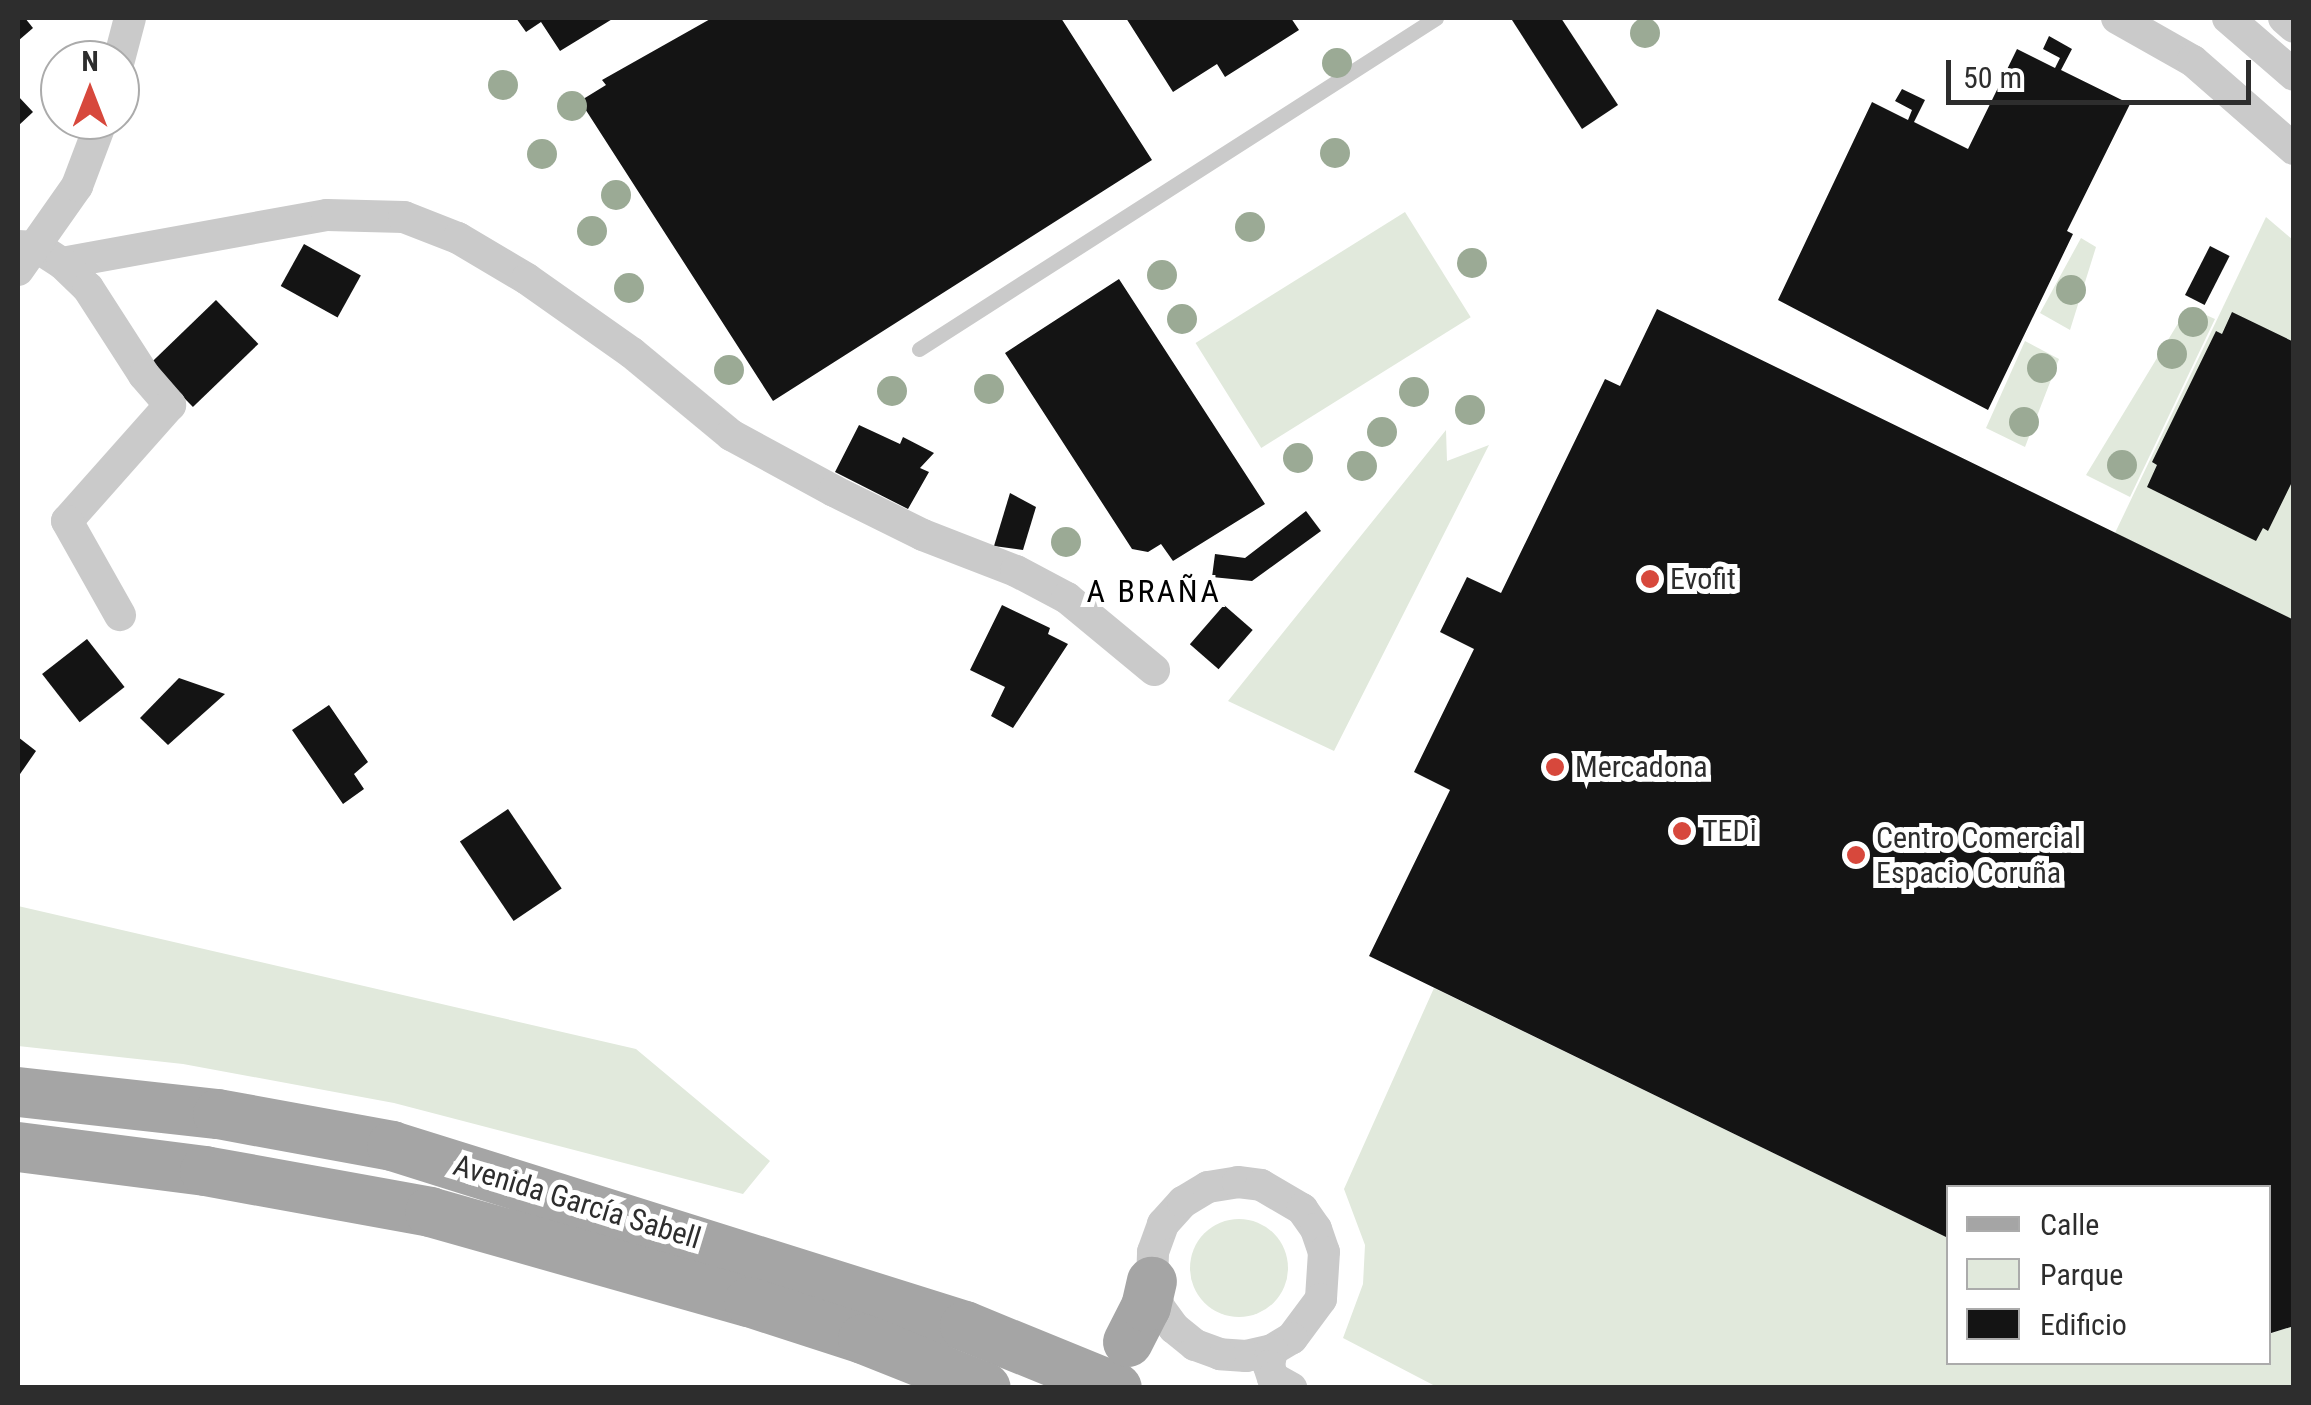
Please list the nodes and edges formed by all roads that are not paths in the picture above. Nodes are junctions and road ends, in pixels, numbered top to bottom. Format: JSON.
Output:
{"nodes":[{"id":1,"x":1436,"y":18,"type":"edge"},
{"id":2,"x":2117,"y":18,"type":"edge"},
{"id":3,"x":2228,"y":18,"type":"edge"},
{"id":4,"x":2284,"y":18,"type":"edge"},
{"id":5,"x":2294,"y":27,"type":"edge"},
{"id":6,"x":2294,"y":75,"type":"edge"},
{"id":7,"x":94,"y":140,"type":"edge"},
{"id":8,"x":2294,"y":149,"type":"edge"},
{"id":9,"x":33,"y":256,"type":"edge"},
{"id":10,"x":919,"y":348,"type":"dead end"},
{"id":11,"x":120,"y":615,"type":"dead end"},
{"id":12,"x":1154,"y":670,"type":"dead end"},
{"id":13,"x":18,"y":1092,"type":"edge"},
{"id":14,"x":18,"y":1146,"type":"edge"},
{"id":15,"x":1152,"y":1282,"type":"junction"},
{"id":16,"x":1272,"y":1350,"type":"junction"},
{"id":17,"x":1122,"y":1365,"type":"edge"},
{"id":18,"x":986,"y":1388,"type":"edge"},
{"id":19,"x":1291,"y":1388,"type":"edge"}],
"edges":[{"from":1,"to":10,"type":"lane"},
{"from":2,"to":8,"type":"street"},
{"from":3,"to":6,"type":"street"},
{"from":4,"to":5,"type":"street"},
{"from":7,"to":9,"type":"street"},
{"from":9,"to":11,"type":"street"},
{"from":9,"to":12,"type":"street"},
{"from":13,"to":17,"type":"main road","name":"Avenida García Sabell"},
{"from":14,"to":18,"type":"main road","name":"Avenida García Sabell"},
{"from":15,"to":16,"type":"street"},
{"from":15,"to":16,"type":"street"},
{"from":15,"to":17,"type":"main road"},
{"from":16,"to":19,"type":"street"}]}
